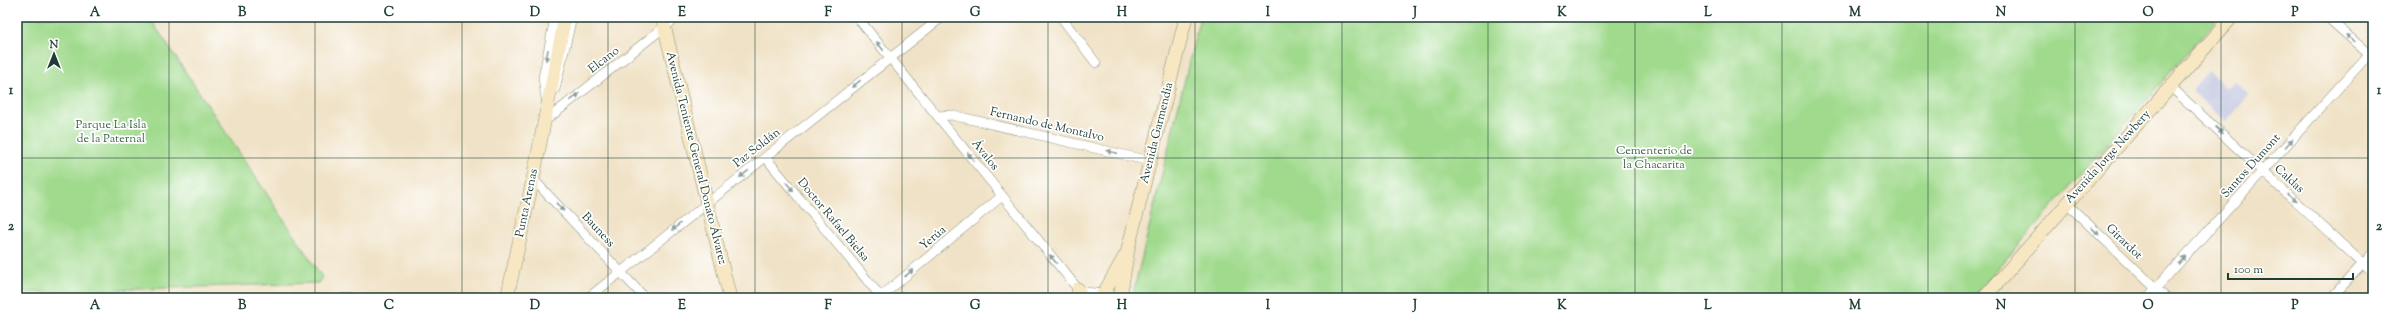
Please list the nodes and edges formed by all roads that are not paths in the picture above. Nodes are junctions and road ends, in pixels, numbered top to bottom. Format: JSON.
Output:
{"nodes":[{"id":1,"x":555,"y":17,"type":"edge"},
{"id":2,"x":565,"y":17,"type":"edge"},
{"id":3,"x":572,"y":17,"type":"edge"},
{"id":4,"x":677,"y":17,"type":"edge"},
{"id":5,"x":857,"y":17,"type":"edge"},
{"id":6,"x":942,"y":17,"type":"edge"},
{"id":7,"x":1061,"y":17,"type":"edge"},
{"id":8,"x":1186,"y":17,"type":"edge"},
{"id":9,"x":2232,"y":17,"type":"edge"},
{"id":10,"x":2327,"y":17,"type":"edge"},
{"id":11,"x":663,"y":22,"type":"edge"},
{"id":12,"x":2372,"y":54,"type":"edge"},
{"id":13,"x":890,"y":58,"type":"junction"},
{"id":14,"x":1096,"y":63,"type":"dead end"},
{"id":15,"x":2171,"y":87,"type":"junction"},
{"id":16,"x":546,"y":115,"type":"junction"},
{"id":17,"x":938,"y":116,"type":"junction"},
{"id":18,"x":766,"y":158,"type":"junction"},
{"id":19,"x":1150,"y":161,"type":"junction"},
{"id":20,"x":2264,"y":171,"type":"junction"},
{"id":21,"x":533,"y":179,"type":"junction"},
{"id":22,"x":1002,"y":196,"type":"junction"},
{"id":23,"x":706,"y":202,"type":"junction"},
{"id":24,"x":2067,"y":204,"type":"junction"},
{"id":25,"x":1128,"y":249,"type":"junction"},
{"id":26,"x":2373,"y":253,"type":"edge"},
{"id":27,"x":2363,"y":264,"type":"junction"},
{"id":28,"x":620,"y":272,"type":"junction"},
{"id":29,"x":2373,"y":273,"type":"edge"},
{"id":30,"x":2155,"y":288,"type":"junction"},
{"id":31,"x":1079,"y":293,"type":"edge"},
{"id":32,"x":1102,"y":296,"type":"edge"},
{"id":33,"x":881,"y":297,"type":"edge"},
{"id":34,"x":344,"y":298,"type":"edge"},
{"id":35,"x":350,"y":298,"type":"edge"},
{"id":36,"x":507,"y":298,"type":"edge"},
{"id":37,"x":588,"y":298,"type":"edge"},
{"id":38,"x":645,"y":298,"type":"edge"},
{"id":39,"x":730,"y":298,"type":"edge"},
{"id":40,"x":1119,"y":298,"type":"edge"},
{"id":41,"x":1984,"y":298,"type":"edge"},
{"id":42,"x":2147,"y":298,"type":"edge"},
{"id":43,"x":2166,"y":298,"type":"edge"},
{"id":44,"x":2331,"y":298,"type":"edge"}],
"edges":[{"from":1,"to":16,"type":"street","name":"Punta Arenas","one_way":true},
{"from":2,"to":16,"type":"main road","name":"Punta Arenas"},
{"from":3,"to":16,"type":"street","name":"Punta Arenas"},
{"from":4,"to":11,"type":"street","name":"Elcano"},
{"from":13,"to":5,"type":"street","name":"Ávalos","one_way":true},
{"from":6,"to":13,"type":"street","name":"Paz Soldán"},
{"from":7,"to":14,"type":"street"},
{"from":8,"to":19,"type":"main road","name":"Avenida Garmendia"},
{"from":9,"to":15,"type":"main road","name":"Avenida Jorge Newbery"},
{"from":12,"to":10,"type":"street","one_way":true},
{"from":16,"to":11,"type":"street","name":"Elcano","one_way":true},
{"from":11,"to":23,"type":"main road","name":"Avenida Teniente General Donato Álvarez"},
{"from":20,"to":12,"type":"street","name":"Santos Dumont","one_way":true},
{"from":13,"to":17,"type":"street","name":"Ávalos"},
{"from":13,"to":18,"type":"street","name":"Paz Soldán","one_way":true},
{"from":15,"to":20,"type":"street","name":"Caldas","one_way":true},
{"from":15,"to":24,"type":"main road","name":"Avenida Jorge Newbery"},
{"from":16,"to":21,"type":"main road","name":"Punta Arenas"},
{"from":19,"to":17,"type":"street","name":"Fernando de Montalvo","one_way":true},
{"from":22,"to":17,"type":"street","name":"Ávalos","one_way":true},
{"from":18,"to":23,"type":"street","name":"Paz Soldán","one_way":true},
{"from":18,"to":33,"type":"street","name":"Doctor Rafael Bielsa","one_way":true},
{"from":19,"to":25,"type":"main road","name":"Avenida Garmendia"},
{"from":20,"to":27,"type":"street","name":"Caldas","one_way":true},
{"from":30,"to":20,"type":"street","name":"Santos Dumont","one_way":true},
{"from":21,"to":28,"type":"street","name":"Bauness","one_way":true},
{"from":21,"to":36,"type":"main road","name":"Punta Arenas"},
{"from":31,"to":22,"type":"street","name":"Ávalos","one_way":true},
{"from":33,"to":22,"type":"street","name":"Yerúa","one_way":true},
{"from":23,"to":28,"type":"street","name":"Paz Soldán","one_way":true},
{"from":23,"to":39,"type":"main road","name":"Avenida Teniente General Donato Álvarez"},
{"from":24,"to":30,"type":"street","name":"Girardot","one_way":true},
{"from":24,"to":41,"type":"main road","name":"Avenida Jorge Newbery"},
{"from":25,"to":32,"type":"main road","name":"Avenida Garmendia"},
{"from":25,"to":40,"type":"main road","name":"Avenida Garmendia"},
{"from":26,"to":27,"type":"street"},
{"from":27,"to":29,"type":"street","name":"Caldas"},
{"from":27,"to":44,"type":"street"},
{"from":28,"to":37,"type":"street","name":"Paz Soldán"},
{"from":28,"to":38,"type":"street","name":"Bauness"},
{"from":30,"to":42,"type":"street","name":"Santos Dumont"},
{"from":30,"to":43,"type":"street","name":"Girardot"},
{"from":31,"to":32,"type":"street","name":"Ávalos"},
{"from":32,"to":40,"type":"main road"},
{"from":34,"to":35,"type":"street"}]}
